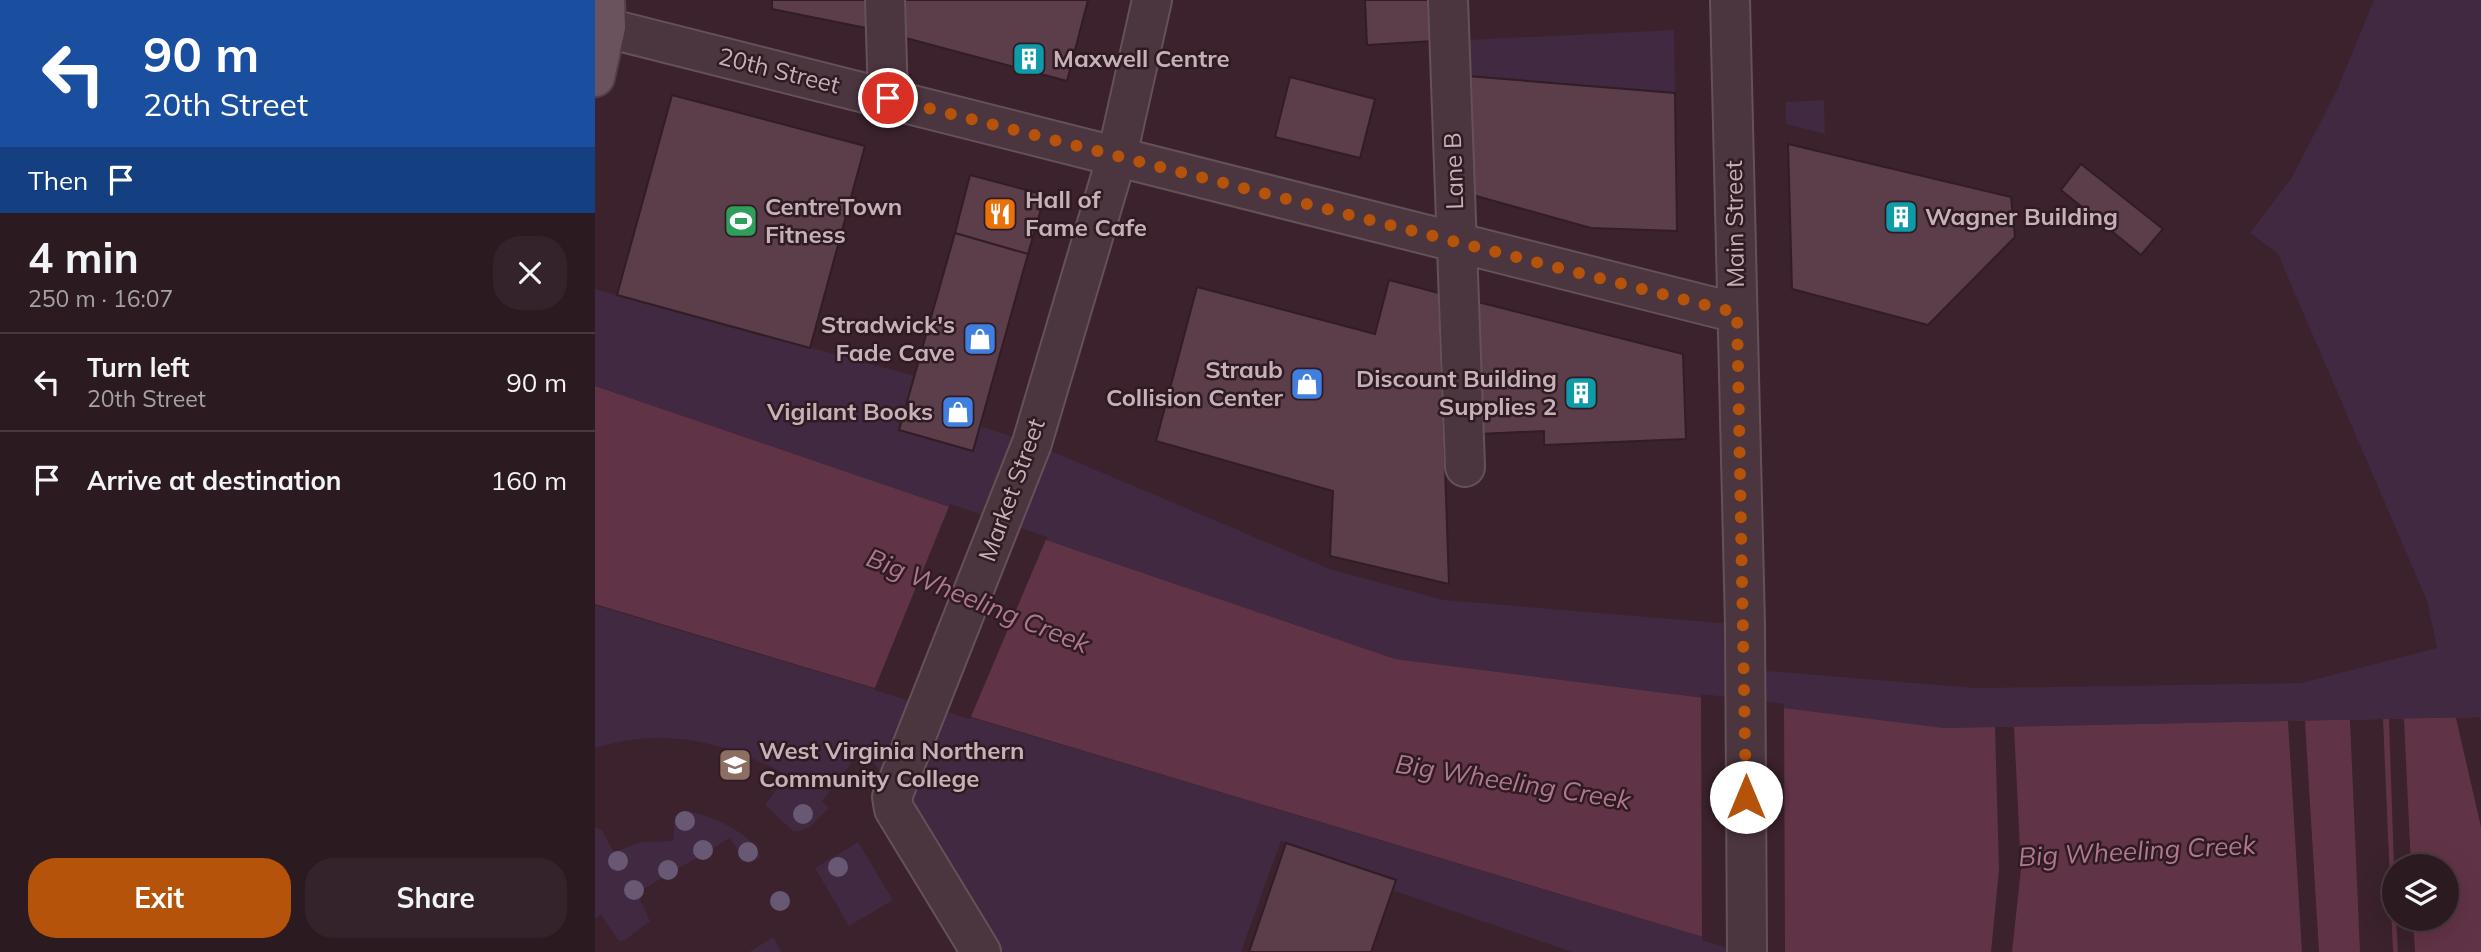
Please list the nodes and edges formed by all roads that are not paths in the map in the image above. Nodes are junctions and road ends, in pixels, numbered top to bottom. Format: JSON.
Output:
{"nodes":[{"id":1,"x":885,"y":0,"type":"edge"},
{"id":2,"x":1152,"y":0,"type":"edge"},
{"id":3,"x":1448,"y":0,"type":"edge"},
{"id":4,"x":1730,"y":0,"type":"edge"},
{"id":5,"x":602,"y":17,"type":"edge"},
{"id":6,"x":595,"y":77,"type":"edge"},
{"id":7,"x":888,"y":98,"type":"junction"},
{"id":8,"x":1117,"y":156,"type":"junction"},
{"id":9,"x":1457,"y":242,"type":"junction"},
{"id":10,"x":1737,"y":313,"type":"junction"},
{"id":11,"x":1465,"y":467,"type":"dead end"},
{"id":12,"x":981,"y":952,"type":"edge"},
{"id":13,"x":1747,"y":952,"type":"edge"}],
"edges":[{"from":1,"to":7,"type":"street"},
{"from":2,"to":8,"type":"street","name":"Market Street"},
{"from":3,"to":9,"type":"street","name":"Lane B"},
{"from":4,"to":10,"type":"street","name":"Main Street"},
{"from":5,"to":6,"type":"main road"},
{"from":5,"to":7,"type":"street","name":"20th Street"},
{"from":7,"to":8,"type":"street","name":"20th Street"},
{"from":8,"to":9,"type":"street","name":"20th Street"},
{"from":8,"to":12,"type":"street","name":"Market Street"},
{"from":9,"to":10,"type":"street","name":"20th Street"},
{"from":9,"to":11,"type":"street","name":"Lane B"},
{"from":10,"to":13,"type":"street","name":"Main Street"}]}
